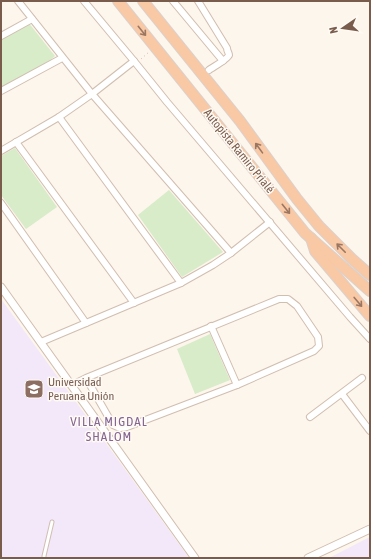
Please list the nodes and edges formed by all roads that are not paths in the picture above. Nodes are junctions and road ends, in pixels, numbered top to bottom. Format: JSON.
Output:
{"nodes":[{"id":1,"x":18,"y":1,"type":"edge"},
{"id":2,"x":84,"y":1,"type":"edge"},
{"id":3,"x":118,"y":1,"type":"edge"},
{"id":4,"x":143,"y":1,"type":"edge"},
{"id":5,"x":173,"y":1,"type":"edge"},
{"id":6,"x":198,"y":1,"type":"edge"},
{"id":7,"x":32,"y":19,"type":"junction"},
{"id":8,"x":1,"y":36,"type":"edge"},
{"id":9,"x":62,"y":58,"type":"junction"},
{"id":10,"x":223,"y":61,"type":"junction"},
{"id":11,"x":135,"y":62,"type":"junction"},
{"id":12,"x":209,"y":70,"type":"dead end"},
{"id":13,"x":1,"y":91,"type":"edge"},
{"id":14,"x":92,"y":94,"type":"junction"},
{"id":15,"x":59,"y":117,"type":"junction"},
{"id":16,"x":16,"y":142,"type":"junction"},
{"id":17,"x":1,"y":151,"type":"edge"},
{"id":18,"x":1,"y":204,"type":"edge"},
{"id":19,"x":270,"y":222,"type":"junction"},
{"id":20,"x":311,"y":238,"type":"junction"},
{"id":21,"x":231,"y":253,"type":"junction"},
{"id":22,"x":370,"y":275,"type":"edge"},
{"id":23,"x":181,"y":283,"type":"junction"},
{"id":24,"x":1,"y":287,"type":"edge"},
{"id":25,"x":370,"y":291,"type":"edge"},
{"id":26,"x":134,"y":303,"type":"junction"},
{"id":27,"x":370,"y":316,"type":"edge"},
{"id":28,"x":86,"y":323,"type":"junction"},
{"id":29,"x":211,"y":326,"type":"junction"},
{"id":30,"x":370,"y":339,"type":"edge"},
{"id":31,"x":41,"y":342,"type":"junction"},
{"id":32,"x":86,"y":378,"type":"junction"},
{"id":33,"x":362,"y":378,"type":"dead end"},
{"id":34,"x":72,"y":385,"type":"junction"},
{"id":35,"x":237,"y":386,"type":"junction"},
{"id":36,"x":342,"y":394,"type":"junction"},
{"id":37,"x":310,"y":417,"type":"dead end"},
{"id":38,"x":370,"y":431,"type":"edge"},
{"id":39,"x":52,"y":522,"type":"dead end"},
{"id":40,"x":370,"y":529,"type":"edge"},
{"id":41,"x":44,"y":558,"type":"edge"},
{"id":42,"x":195,"y":558,"type":"edge"},
{"id":43,"x":308,"y":558,"type":"edge"}],
"edges":[{"from":1,"to":7,"type":"street"},
{"from":2,"to":11,"type":"street"},
{"from":3,"to":20,"type":"highway","name":"Autopista Ramiro Prialé","one_way":true},
{"from":22,"to":4,"type":"highway","name":"Autopista Ramiro Prialé","one_way":true},
{"from":5,"to":10,"type":"street"},
{"from":6,"to":10,"type":"street"},
{"from":7,"to":8,"type":"street"},
{"from":7,"to":9,"type":"street"},
{"from":9,"to":13,"type":"street"},
{"from":9,"to":14,"type":"street"},
{"from":10,"to":12,"type":"street"},
{"from":11,"to":14,"type":"street"},
{"from":11,"to":19,"type":"street"},
{"from":14,"to":15,"type":"street"},
{"from":14,"to":21,"type":"street"},
{"from":15,"to":16,"type":"street"},
{"from":15,"to":23,"type":"street"},
{"from":16,"to":17,"type":"street"},
{"from":16,"to":26,"type":"street"},
{"from":18,"to":28,"type":"street"},
{"from":19,"to":21,"type":"street"},
{"from":19,"to":30,"type":"street"},
{"from":20,"to":25,"type":"highway","name":"Autopista Ramiro Prialé"},
{"from":20,"to":27,"type":"highway","one_way":true},
{"from":21,"to":23,"type":"street"},
{"from":23,"to":26,"type":"street"},
{"from":24,"to":31,"type":"street"},
{"from":26,"to":28,"type":"street"},
{"from":28,"to":31,"type":"street"},
{"from":29,"to":32,"type":"street"},
{"from":29,"to":35,"type":"street"},
{"from":29,"to":35,"type":"street"},
{"from":31,"to":34,"type":"street"},
{"from":32,"to":34,"type":"street"},
{"from":32,"to":35,"type":"street"},
{"from":33,"to":36,"type":"street"},
{"from":34,"to":42,"type":"street"},
{"from":36,"to":37,"type":"street"},
{"from":36,"to":38,"type":"street"},
{"from":39,"to":41,"type":"lane"},
{"from":40,"to":43,"type":"street"}]}
